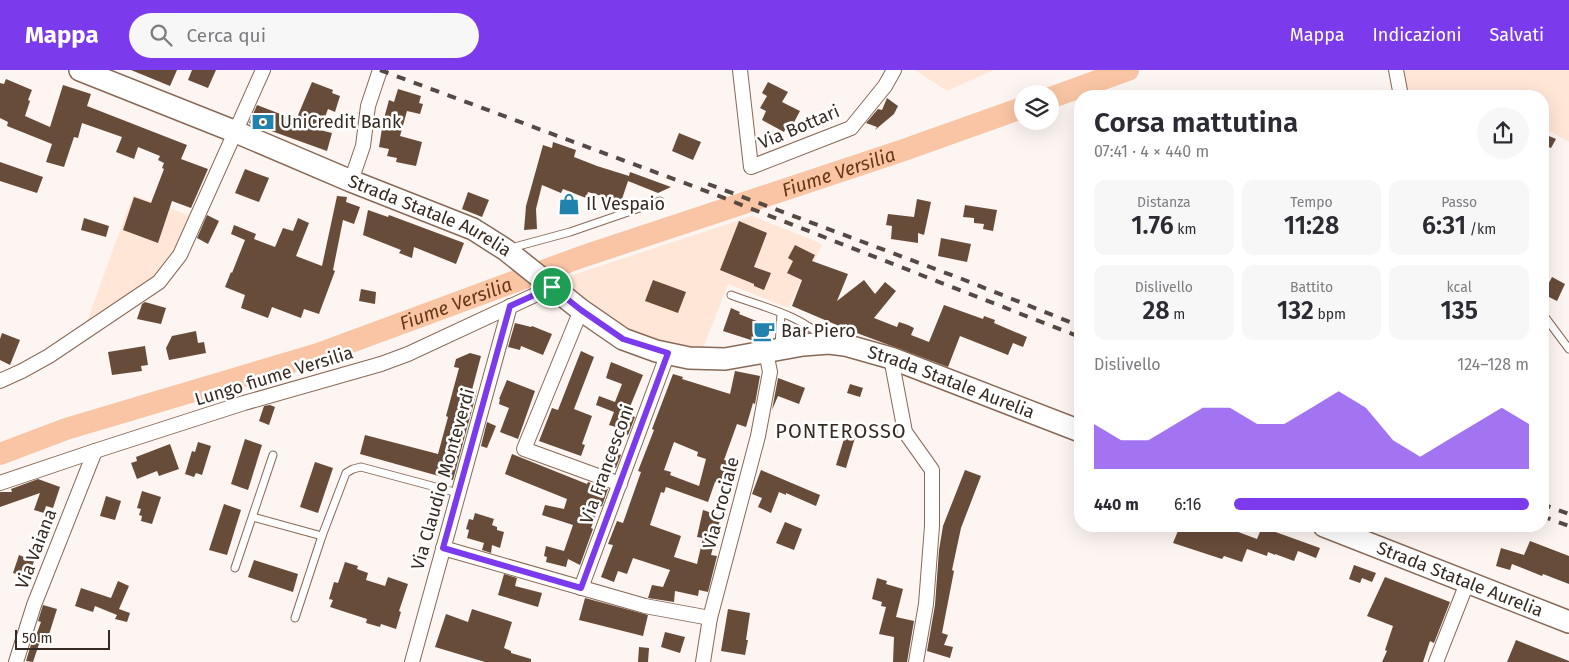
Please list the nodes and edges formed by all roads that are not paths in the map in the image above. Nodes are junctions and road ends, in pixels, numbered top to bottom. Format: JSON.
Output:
{"nodes":[{"id":1,"x":80,"y":70,"type":"edge"},
{"id":2,"x":263,"y":70,"type":"edge"},
{"id":3,"x":380,"y":70,"type":"edge"},
{"id":4,"x":740,"y":70,"type":"edge"},
{"id":5,"x":894,"y":70,"type":"edge"},
{"id":6,"x":1396,"y":70,"type":"edge"},
{"id":7,"x":1400,"y":90,"type":"edge"},
{"id":8,"x":236,"y":132,"type":"junction"},
{"id":9,"x":351,"y":181,"type":"junction"},
{"id":10,"x":660,"y":201,"type":"dead end"},
{"id":11,"x":506,"y":250,"type":"junction"},
{"id":12,"x":549,"y":285,"type":"junction"},
{"id":13,"x":731,"y":295,"type":"dead end"},
{"id":14,"x":510,"y":306,"type":"junction"},
{"id":15,"x":581,"y":310,"type":"junction"},
{"id":16,"x":781,"y":314,"type":"junction"},
{"id":17,"x":1549,"y":323,"type":"edge"},
{"id":18,"x":829,"y":344,"type":"junction"},
{"id":19,"x":1569,"y":349,"type":"edge"},
{"id":20,"x":772,"y":351,"type":"junction"},
{"id":21,"x":668,"y":353,"type":"junction"},
{"id":22,"x":891,"y":358,"type":"junction"},
{"id":23,"x":0,"y":380,"type":"edge"},
{"id":24,"x":1074,"y":429,"type":"edge"},
{"id":25,"x":95,"y":451,"type":"junction"},
{"id":26,"x":273,"y":455,"type":"dead end"},
{"id":27,"x":0,"y":483,"type":"edge"},
{"id":28,"x":620,"y":484,"type":"junction"},
{"id":29,"x":458,"y":493,"type":"junction"},
{"id":30,"x":253,"y":517,"type":"junction"},
{"id":31,"x":1339,"y":532,"type":"edge"},
{"id":32,"x":322,"y":536,"type":"junction"},
{"id":33,"x":443,"y":548,"type":"junction"},
{"id":34,"x":235,"y":568,"type":"dead end"},
{"id":35,"x":1467,"y":582,"type":"junction"},
{"id":36,"x":581,"y":588,"type":"junction"},
{"id":37,"x":295,"y":618,"type":"dead end"},
{"id":38,"x":710,"y":618,"type":"junction"},
{"id":39,"x":1569,"y":622,"type":"edge"},
{"id":40,"x":16,"y":662,"type":"edge"},
{"id":41,"x":412,"y":662,"type":"edge"},
{"id":42,"x":703,"y":662,"type":"edge"},
{"id":43,"x":916,"y":662,"type":"edge"},
{"id":44,"x":1436,"y":662,"type":"edge"}],
"edges":[{"from":1,"to":8,"type":"main road","name":"Strada Statale Aurelia"},
{"from":2,"to":8,"type":"street"},
{"from":3,"to":9,"type":"street"},
{"from":4,"to":5,"type":"street","name":"Via Bottari"},
{"from":6,"to":7,"type":"street"},
{"from":8,"to":9,"type":"main road","name":"Strada Statale Aurelia"},
{"from":8,"to":23,"type":"street"},
{"from":9,"to":11,"type":"main road","name":"Strada Statale Aurelia"},
{"from":10,"to":11,"type":"lane"},
{"from":11,"to":12,"type":"main road","name":"Strada Statale Aurelia"},
{"from":12,"to":14,"type":"street","name":"Lungo fiume Versilia"},
{"from":12,"to":15,"type":"main road","name":"Strada Statale Aurelia"},
{"from":13,"to":16,"type":"lane"},
{"from":14,"to":25,"type":"street","name":"Lungo fiume Versilia"},
{"from":14,"to":29,"type":"street","name":"Via Claudio Monteverdi"},
{"from":15,"to":21,"type":"main road","name":"Strada Statale Aurelia"},
{"from":15,"to":28,"type":"street"},
{"from":16,"to":18,"type":"lane"},
{"from":16,"to":20,"type":"lane"},
{"from":17,"to":19,"type":"lane"},
{"from":18,"to":20,"type":"main road","name":"Strada Statale Aurelia"},
{"from":18,"to":22,"type":"main road","name":"Strada Statale Aurelia"},
{"from":20,"to":21,"type":"main road","name":"Strada Statale Aurelia"},
{"from":20,"to":38,"type":"street","name":"Via Crociale"},
{"from":21,"to":28,"type":"street","name":"Via Francesconi"},
{"from":22,"to":24,"type":"main road","name":"Strada Statale Aurelia"},
{"from":22,"to":43,"type":"street"},
{"from":25,"to":27,"type":"street","name":"Lungo fiume Versilia"},
{"from":25,"to":40,"type":"street","name":"Via Vaiana"},
{"from":26,"to":30,"type":"lane"},
{"from":28,"to":36,"type":"street","name":"Via Francesconi"},
{"from":29,"to":32,"type":"lane"},
{"from":29,"to":33,"type":"street","name":"Via Claudio Monteverdi"},
{"from":30,"to":32,"type":"lane"},
{"from":30,"to":34,"type":"lane"},
{"from":31,"to":35,"type":"main road","name":"Strada Statale Aurelia"},
{"from":32,"to":37,"type":"lane"},
{"from":33,"to":36,"type":"street"},
{"from":33,"to":41,"type":"street","name":"Via Claudio Monteverdi"},
{"from":35,"to":39,"type":"main road","name":"Strada Statale Aurelia"},
{"from":35,"to":44,"type":"street"},
{"from":36,"to":38,"type":"street"},
{"from":38,"to":42,"type":"street","name":"Via Crociale"}]}
